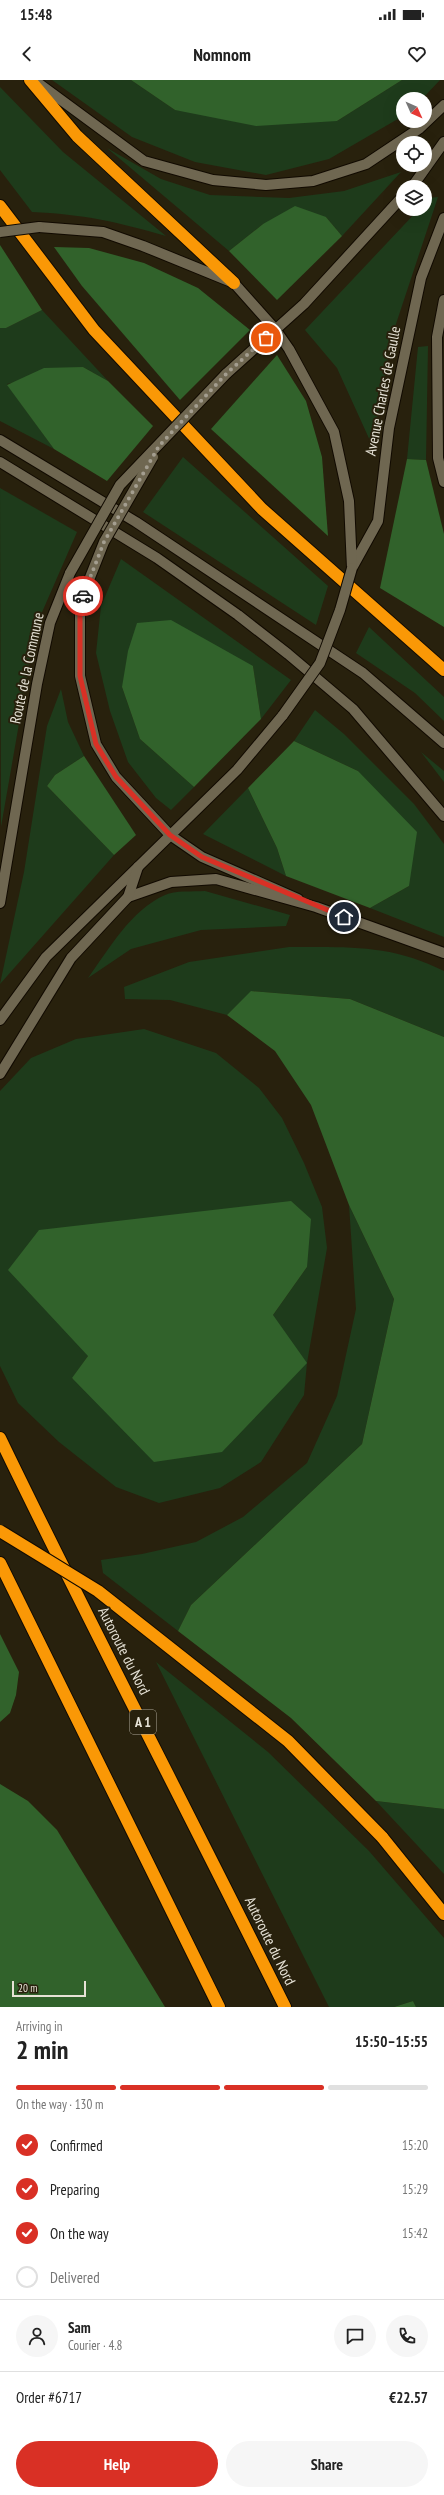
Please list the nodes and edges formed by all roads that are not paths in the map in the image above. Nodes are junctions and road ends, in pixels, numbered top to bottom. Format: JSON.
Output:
{"nodes":[{"id":1,"x":30,"y":80,"type":"edge"},
{"id":2,"x":34,"y":80,"type":"edge"},
{"id":3,"x":444,"y":105,"type":"edge"},
{"id":4,"x":444,"y":142,"type":"edge"},
{"id":5,"x":417,"y":180,"type":"edge"},
{"id":6,"x":396,"y":204,"type":"edge"},
{"id":7,"x":0,"y":206,"type":"edge"},
{"id":8,"x":444,"y":218,"type":"edge"},
{"id":9,"x":0,"y":232,"type":"edge"},
{"id":10,"x":234,"y":283,"type":"junction"},
{"id":11,"x":444,"y":300,"type":"edge"},
{"id":12,"x":275,"y":330,"type":"junction"},
{"id":13,"x":0,"y":440,"type":"edge"},
{"id":14,"x":159,"y":446,"type":"junction"},
{"id":15,"x":0,"y":462,"type":"edge"},
{"id":16,"x":444,"y":482,"type":"edge"},
{"id":17,"x":352,"y":568,"type":"junction"},
{"id":18,"x":444,"y":670,"type":"edge"},
{"id":19,"x":444,"y":743,"type":"edge"},
{"id":20,"x":444,"y":816,"type":"edge"},
{"id":21,"x":170,"y":835,"type":"junction"},
{"id":22,"x":139,"y":864,"type":"junction"},
{"id":23,"x":128,"y":898,"type":"junction"},
{"id":24,"x":0,"y":903,"type":"edge"},
{"id":25,"x":316,"y":907,"type":"junction"},
{"id":26,"x":444,"y":953,"type":"edge"},
{"id":27,"x":0,"y":1020,"type":"edge"},
{"id":28,"x":0,"y":1074,"type":"edge"},
{"id":29,"x":0,"y":1438,"type":"edge"},
{"id":30,"x":0,"y":1531,"type":"edge"},
{"id":31,"x":0,"y":1563,"type":"edge"},
{"id":32,"x":444,"y":1914,"type":"edge"},
{"id":33,"x":219,"y":2007,"type":"edge"},
{"id":34,"x":285,"y":2007,"type":"edge"}],
"edges":[{"from":1,"to":10,"type":"highway"},
{"from":2,"to":3,"type":"main road"},
{"from":4,"to":5,"type":"main road"},
{"from":6,"to":12,"type":"main road"},
{"from":7,"to":18,"type":"highway"},
{"from":8,"to":17,"type":"main road","name":"Avenue Charles de Gaulle"},
{"from":9,"to":10,"type":"main road","bridge":true},
{"from":10,"to":12,"type":"main road"},
{"from":11,"to":16,"type":"main road"},
{"from":12,"to":14,"type":"main road","bridge":true},
{"from":12,"to":17,"type":"main road"},
{"from":13,"to":19,"type":"main road"},
{"from":14,"to":21,"type":"main road","bridge":true},
{"from":14,"to":24,"type":"main road","name":"Route de la Commune","bridge":true},
{"from":15,"to":20,"type":"main road"},
{"from":17,"to":21,"type":"main road","bridge":true},
{"from":21,"to":22,"type":"main road"},
{"from":21,"to":25,"type":"main road"},
{"from":22,"to":23,"type":"main road"},
{"from":22,"to":27,"type":"main road"},
{"from":23,"to":25,"type":"main road"},
{"from":23,"to":28,"type":"main road"},
{"from":25,"to":26,"type":"main road"},
{"from":29,"to":34,"type":"highway","name":"Autoroute du Nord","number":"A 1"},
{"from":30,"to":32,"type":"highway","bridge":true},
{"from":31,"to":33,"type":"highway"}]}
